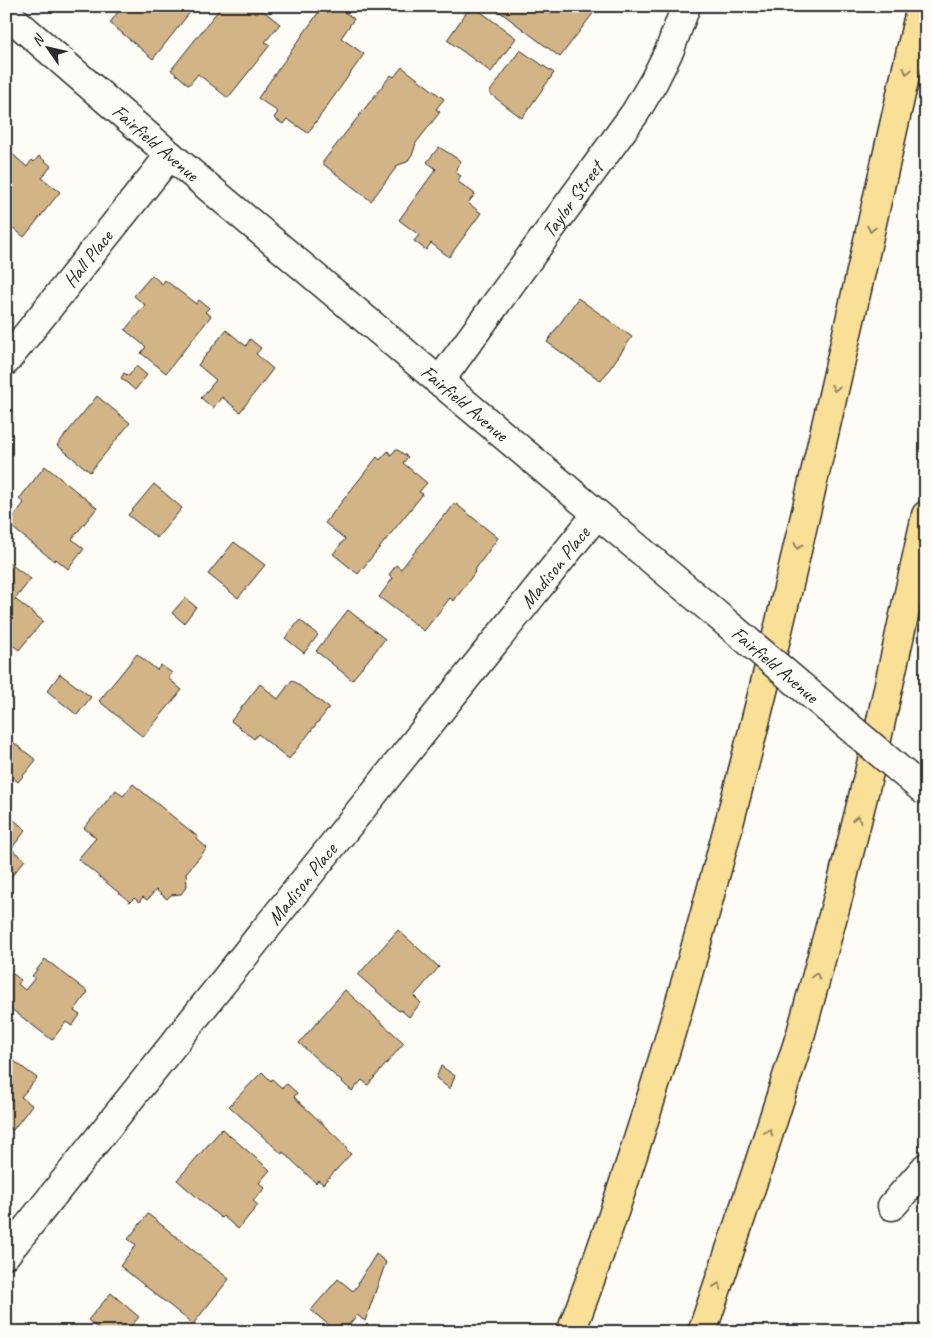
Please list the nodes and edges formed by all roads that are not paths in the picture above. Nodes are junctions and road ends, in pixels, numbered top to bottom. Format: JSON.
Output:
{"nodes":[{"id":1,"x":686,"y":6,"type":"edge"},
{"id":2,"x":921,"y":6,"type":"edge"},
{"id":3,"x":6,"y":13,"type":"edge"},
{"id":4,"x":170,"y":155,"type":"junction"},
{"id":5,"x":6,"y":361,"type":"edge"},
{"id":6,"x":440,"y":382,"type":"junction"},
{"id":7,"x":597,"y":514,"type":"junction"},
{"id":8,"x":926,"y":515,"type":"edge"},
{"id":9,"x":926,"y":792,"type":"edge"},
{"id":10,"x":926,"y":1166,"type":"edge"},
{"id":11,"x":892,"y":1206,"type":"dead end"},
{"id":12,"x":6,"y":1254,"type":"edge"},
{"id":13,"x":571,"y":1332,"type":"edge"},
{"id":14,"x":702,"y":1332,"type":"edge"}],
"edges":[{"from":1,"to":6,"type":"street","name":"Taylor Street"},
{"from":2,"to":13,"type":"highway","one_way":true},
{"from":3,"to":4,"type":"street","name":"Fairfield Avenue"},
{"from":4,"to":5,"type":"street","name":"Hall Place"},
{"from":4,"to":6,"type":"street","name":"Fairfield Avenue"},
{"from":6,"to":7,"type":"street","name":"Fairfield Avenue"},
{"from":7,"to":9,"type":"street","name":"Fairfield Avenue","bridge":true},
{"from":7,"to":12,"type":"street","name":"Madison Place"},
{"from":14,"to":8,"type":"highway","one_way":true},
{"from":10,"to":11,"type":"street"}]}
